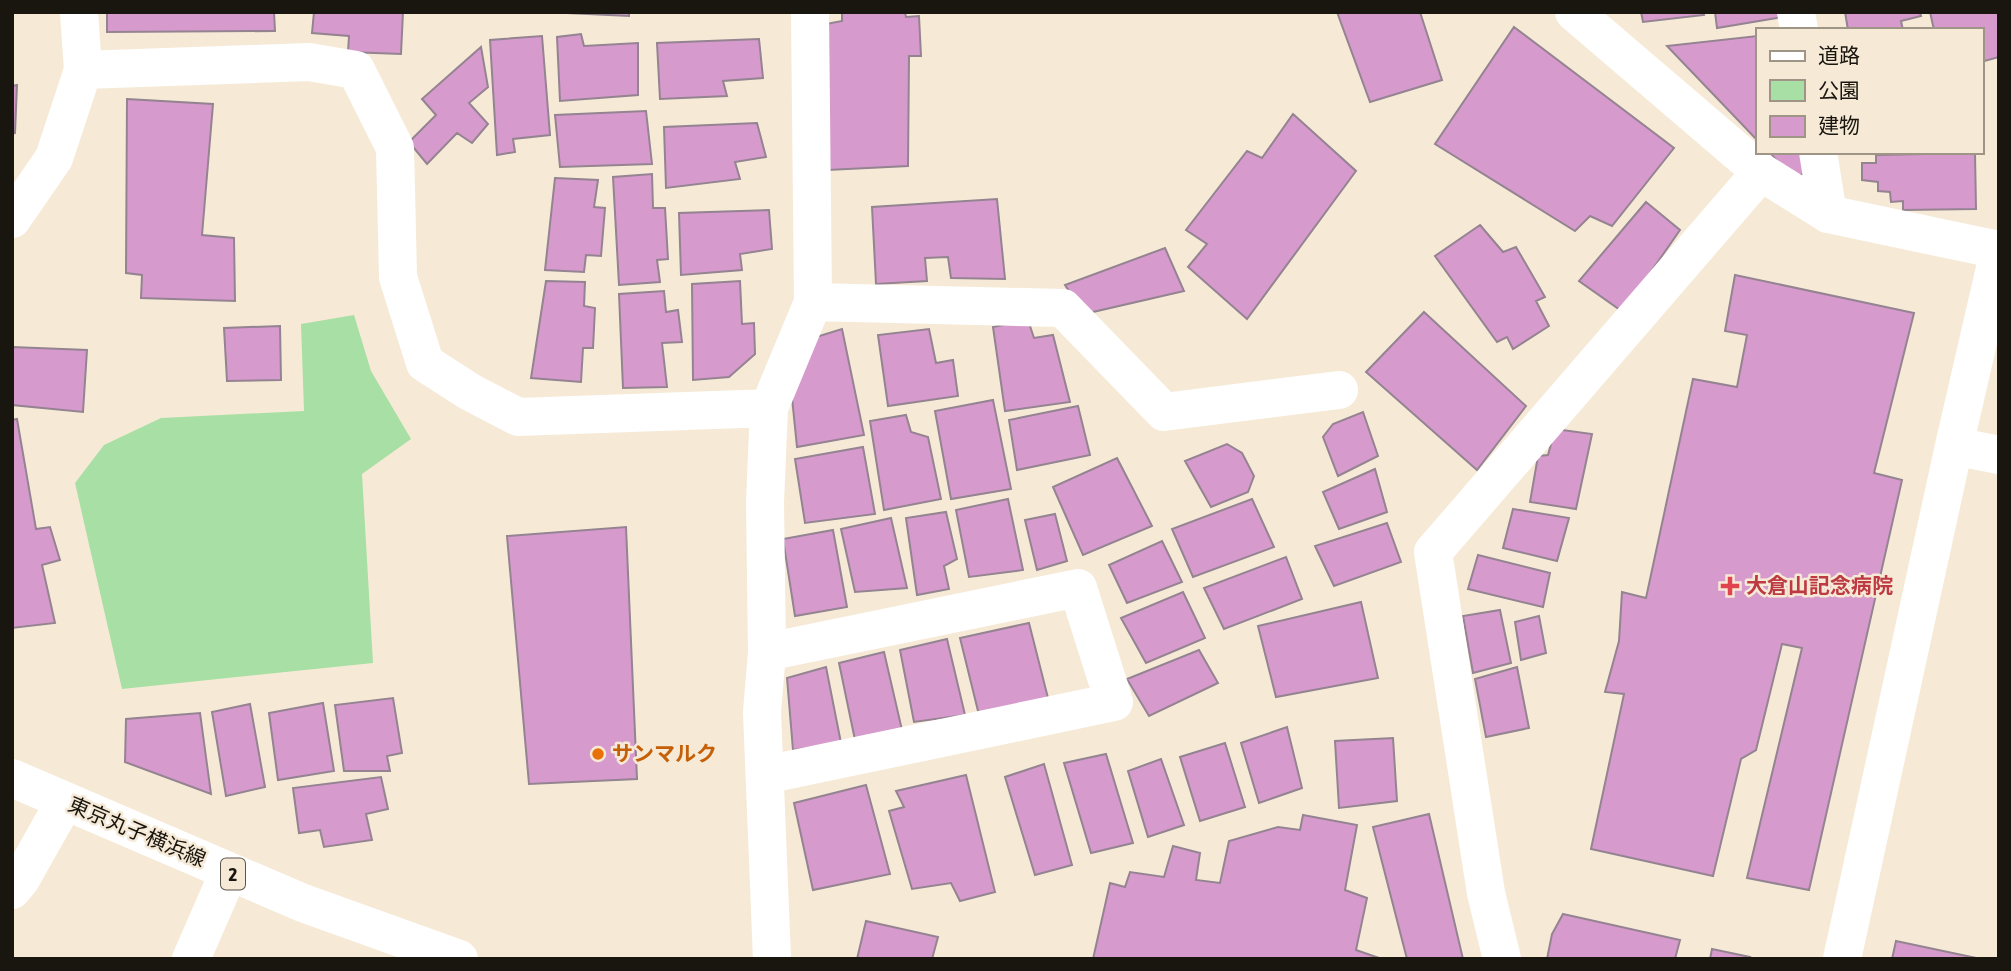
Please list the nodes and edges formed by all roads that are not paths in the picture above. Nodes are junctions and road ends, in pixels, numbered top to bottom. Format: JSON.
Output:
{"nodes":[{"id":1,"x":79,"y":12,"type":"edge"},
{"id":2,"x":810,"y":12,"type":"edge"},
{"id":3,"x":1574,"y":12,"type":"edge"},
{"id":4,"x":83,"y":70,"type":"junction"},
{"id":5,"x":1818,"y":154,"type":"edge"},
{"id":6,"x":1760,"y":172,"type":"junction"},
{"id":7,"x":1828,"y":214,"type":"junction"},
{"id":8,"x":12,"y":219,"type":"edge"},
{"id":9,"x":1999,"y":250,"type":"edge"},
{"id":10,"x":813,"y":302,"type":"junction"},
{"id":11,"x":1339,"y":390,"type":"dead end"},
{"id":12,"x":769,"y":408,"type":"junction"},
{"id":13,"x":1954,"y":446,"type":"junction"},
{"id":14,"x":1999,"y":455,"type":"edge"},
{"id":15,"x":767,"y":652,"type":"junction"},
{"id":16,"x":765,"y":775,"type":"junction"},
{"id":17,"x":12,"y":778,"type":"edge"},
{"id":18,"x":65,"y":802,"type":"junction"},
{"id":19,"x":229,"y":872,"type":"junction"},
{"id":20,"x":12,"y":890,"type":"edge"},
{"id":21,"x":191,"y":959,"type":"edge"},
{"id":22,"x":458,"y":959,"type":"edge"},
{"id":23,"x":772,"y":959,"type":"edge"},
{"id":24,"x":1502,"y":959,"type":"edge"},
{"id":25,"x":1842,"y":959,"type":"edge"}],
"edges":[{"from":1,"to":4,"type":"street"},
{"from":2,"to":10,"type":"street"},
{"from":3,"to":6,"type":"street"},
{"from":4,"to":8,"type":"street"},
{"from":4,"to":12,"type":"street"},
{"from":5,"to":7,"type":"street"},
{"from":6,"to":7,"type":"street"},
{"from":6,"to":24,"type":"street"},
{"from":7,"to":9,"type":"street"},
{"from":9,"to":13,"type":"street"},
{"from":10,"to":11,"type":"street"},
{"from":10,"to":12,"type":"street"},
{"from":12,"to":15,"type":"street"},
{"from":13,"to":14,"type":"street"},
{"from":13,"to":25,"type":"street"},
{"from":15,"to":16,"type":"street"},
{"from":15,"to":16,"type":"street"},
{"from":16,"to":23,"type":"street"},
{"from":17,"to":18,"type":"street","name":"東京丸子横浜線","number":"2"},
{"from":18,"to":19,"type":"street","name":"東京丸子横浜線","number":"2"},
{"from":18,"to":20,"type":"street"},
{"from":19,"to":21,"type":"street"},
{"from":19,"to":22,"type":"street","name":"東京丸子横浜線","number":"2"}]}
